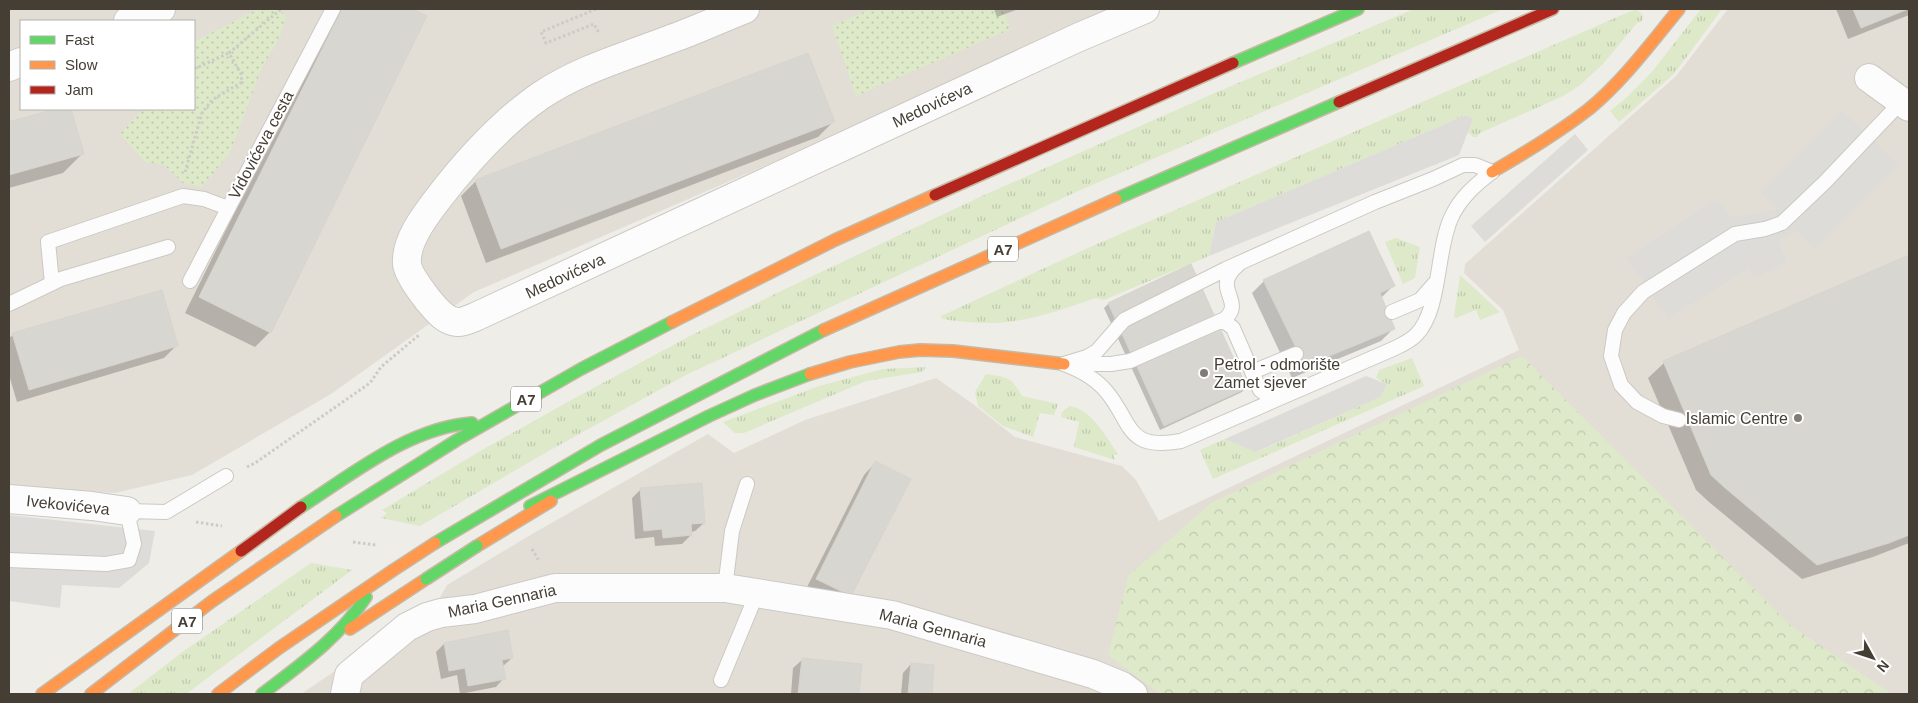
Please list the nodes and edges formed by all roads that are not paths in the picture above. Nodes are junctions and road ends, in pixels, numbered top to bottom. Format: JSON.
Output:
{"nodes":[{"id":1,"x":161,"y":9,"type":"edge"},
{"id":2,"x":333,"y":9,"type":"edge"},
{"id":3,"x":745,"y":9,"type":"edge"},
{"id":4,"x":1145,"y":9,"type":"edge"},
{"id":5,"x":1358,"y":9,"type":"edge"},
{"id":6,"x":1553,"y":9,"type":"edge"},
{"id":7,"x":1678,"y":9,"type":"edge"},
{"id":8,"x":131,"y":20,"type":"edge"},
{"id":9,"x":1869,"y":78,"type":"dead end"},
{"id":10,"x":1905,"y":104,"type":"edge"},
{"id":11,"x":1492,"y":172,"type":"junction"},
{"id":12,"x":228,"y":208,"type":"junction"},
{"id":13,"x":168,"y":247,"type":"dead end"},
{"id":14,"x":1240,"y":262,"type":"junction"},
{"id":15,"x":1437,"y":280,"type":"junction"},
{"id":16,"x":190,"y":281,"type":"dead end"},
{"id":17,"x":52,"y":282,"type":"junction"},
{"id":18,"x":9,"y":304,"type":"edge"},
{"id":19,"x":1392,"y":312,"type":"dead end"},
{"id":20,"x":1219,"y":322,"type":"junction"},
{"id":21,"x":1296,"y":354,"type":"dead end"},
{"id":22,"x":1064,"y":364,"type":"junction"},
{"id":23,"x":1252,"y":372,"type":"junction"},
{"id":24,"x":1297,"y":391,"type":"junction"},
{"id":25,"x":1678,"y":420,"type":"dead end"},
{"id":26,"x":486,"y":422,"type":"junction"},
{"id":27,"x":630,"y":455,"type":"junction"},
{"id":28,"x":226,"y":476,"type":"road end"},
{"id":29,"x":747,"y":484,"type":"dead end"},
{"id":30,"x":9,"y":499,"type":"edge"},
{"id":31,"x":127,"y":511,"type":"junction"},
{"id":32,"x":470,"y":521,"type":"junction"},
{"id":33,"x":9,"y":560,"type":"edge"},
{"id":34,"x":374,"y":583,"type":"junction"},
{"id":35,"x":725,"y":588,"type":"junction"},
{"id":36,"x":756,"y":593,"type":"junction"},
{"id":37,"x":316,"y":652,"type":"junction"},
{"id":38,"x":721,"y":680,"type":"dead end"},
{"id":39,"x":42,"y":694,"type":"edge"},
{"id":40,"x":91,"y":694,"type":"edge"},
{"id":41,"x":218,"y":694,"type":"edge"},
{"id":42,"x":262,"y":694,"type":"edge"},
{"id":43,"x":345,"y":694,"type":"edge"},
{"id":44,"x":1133,"y":694,"type":"edge"}],
"edges":[{"from":1,"to":8,"type":"street"},
{"from":2,"to":12,"type":"lane","name":"Vidovićeva cesta"},
{"from":3,"to":4,"type":"street","name":"Medovićeva"},
{"from":5,"to":26,"type":"highway","number":"A7"},
{"from":6,"to":32,"type":"highway","number":"A7"},
{"from":7,"to":11,"type":"highway"},
{"from":9,"to":10,"type":"street"},
{"from":10,"to":25,"type":"lane"},
{"from":11,"to":14,"type":"lane"},
{"from":11,"to":15,"type":"lane"},
{"from":12,"to":16,"type":"lane","name":"Vidovićeva cesta"},
{"from":12,"to":17,"type":"lane"},
{"from":13,"to":17,"type":"lane"},
{"from":14,"to":20,"type":"lane"},
{"from":14,"to":22,"type":"lane"},
{"from":15,"to":19,"type":"lane"},
{"from":15,"to":24,"type":"lane"},
{"from":17,"to":18,"type":"lane"},
{"from":20,"to":22,"type":"lane"},
{"from":20,"to":23,"type":"lane"},
{"from":21,"to":23,"type":"lane"},
{"from":22,"to":24,"type":"lane"},
{"from":22,"to":27,"type":"highway"},
{"from":23,"to":24,"type":"lane"},
{"from":26,"to":39,"type":"highway","bridge":true},
{"from":26,"to":40,"type":"highway","number":"A7","bridge":true},
{"from":27,"to":32,"type":"highway"},
{"from":27,"to":37,"type":"highway","bridge":true},
{"from":28,"to":31,"type":"lane"},
{"from":29,"to":35,"type":"lane"},
{"from":30,"to":31,"type":"street","name":"Ivekovićeva"},
{"from":31,"to":33,"type":"lane"},
{"from":32,"to":34,"type":"highway","number":"A7","bridge":true},
{"from":34,"to":37,"type":"highway"},
{"from":34,"to":41,"type":"highway","number":"A7"},
{"from":35,"to":36,"type":"street","name":"Maria Gennaria"},
{"from":35,"to":43,"type":"street","name":"Maria Gennaria"},
{"from":36,"to":38,"type":"lane"},
{"from":36,"to":44,"type":"street","name":"Maria Gennaria"},
{"from":37,"to":42,"type":"highway"}]}
